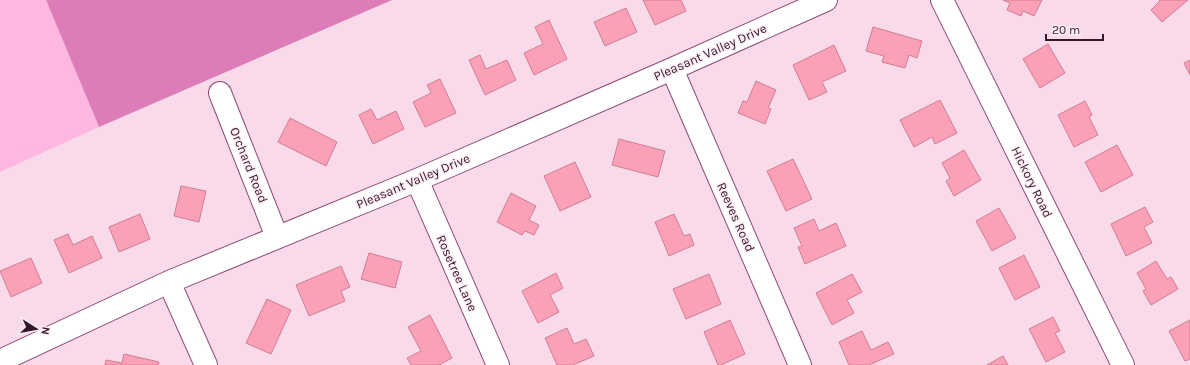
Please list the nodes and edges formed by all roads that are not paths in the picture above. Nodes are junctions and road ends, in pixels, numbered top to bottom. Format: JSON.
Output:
{"nodes":[{"id":1,"x":826,"y":0,"type":"edge"},
{"id":2,"x":942,"y":0,"type":"edge"},
{"id":3,"x":672,"y":69,"type":"junction"},
{"id":4,"x":220,"y":93,"type":"dead end"},
{"id":5,"x":417,"y":180,"type":"junction"},
{"id":6,"x":277,"y":237,"type":"junction"},
{"id":7,"x":169,"y":282,"type":"junction"},
{"id":8,"x":0,"y":361,"type":"edge"},
{"id":9,"x":206,"y":365,"type":"edge"},
{"id":10,"x":498,"y":365,"type":"edge"},
{"id":11,"x":800,"y":365,"type":"edge"},
{"id":12,"x":1123,"y":365,"type":"edge"}],
"edges":[{"from":1,"to":3,"type":"street","name":"Pleasant Valley Drive"},
{"from":2,"to":12,"type":"street","name":"Hickory Road"},
{"from":3,"to":5,"type":"street","name":"Pleasant Valley Drive"},
{"from":3,"to":11,"type":"street","name":"Reeves Road"},
{"from":4,"to":6,"type":"street","name":"Orchard Road"},
{"from":5,"to":6,"type":"street","name":"Pleasant Valley Drive"},
{"from":5,"to":10,"type":"street","name":"Rosetree Lane"},
{"from":6,"to":7,"type":"street","name":"Pleasant Valley Drive"},
{"from":7,"to":8,"type":"street","name":"Pleasant Valley Drive"},
{"from":7,"to":9,"type":"street"}]}
